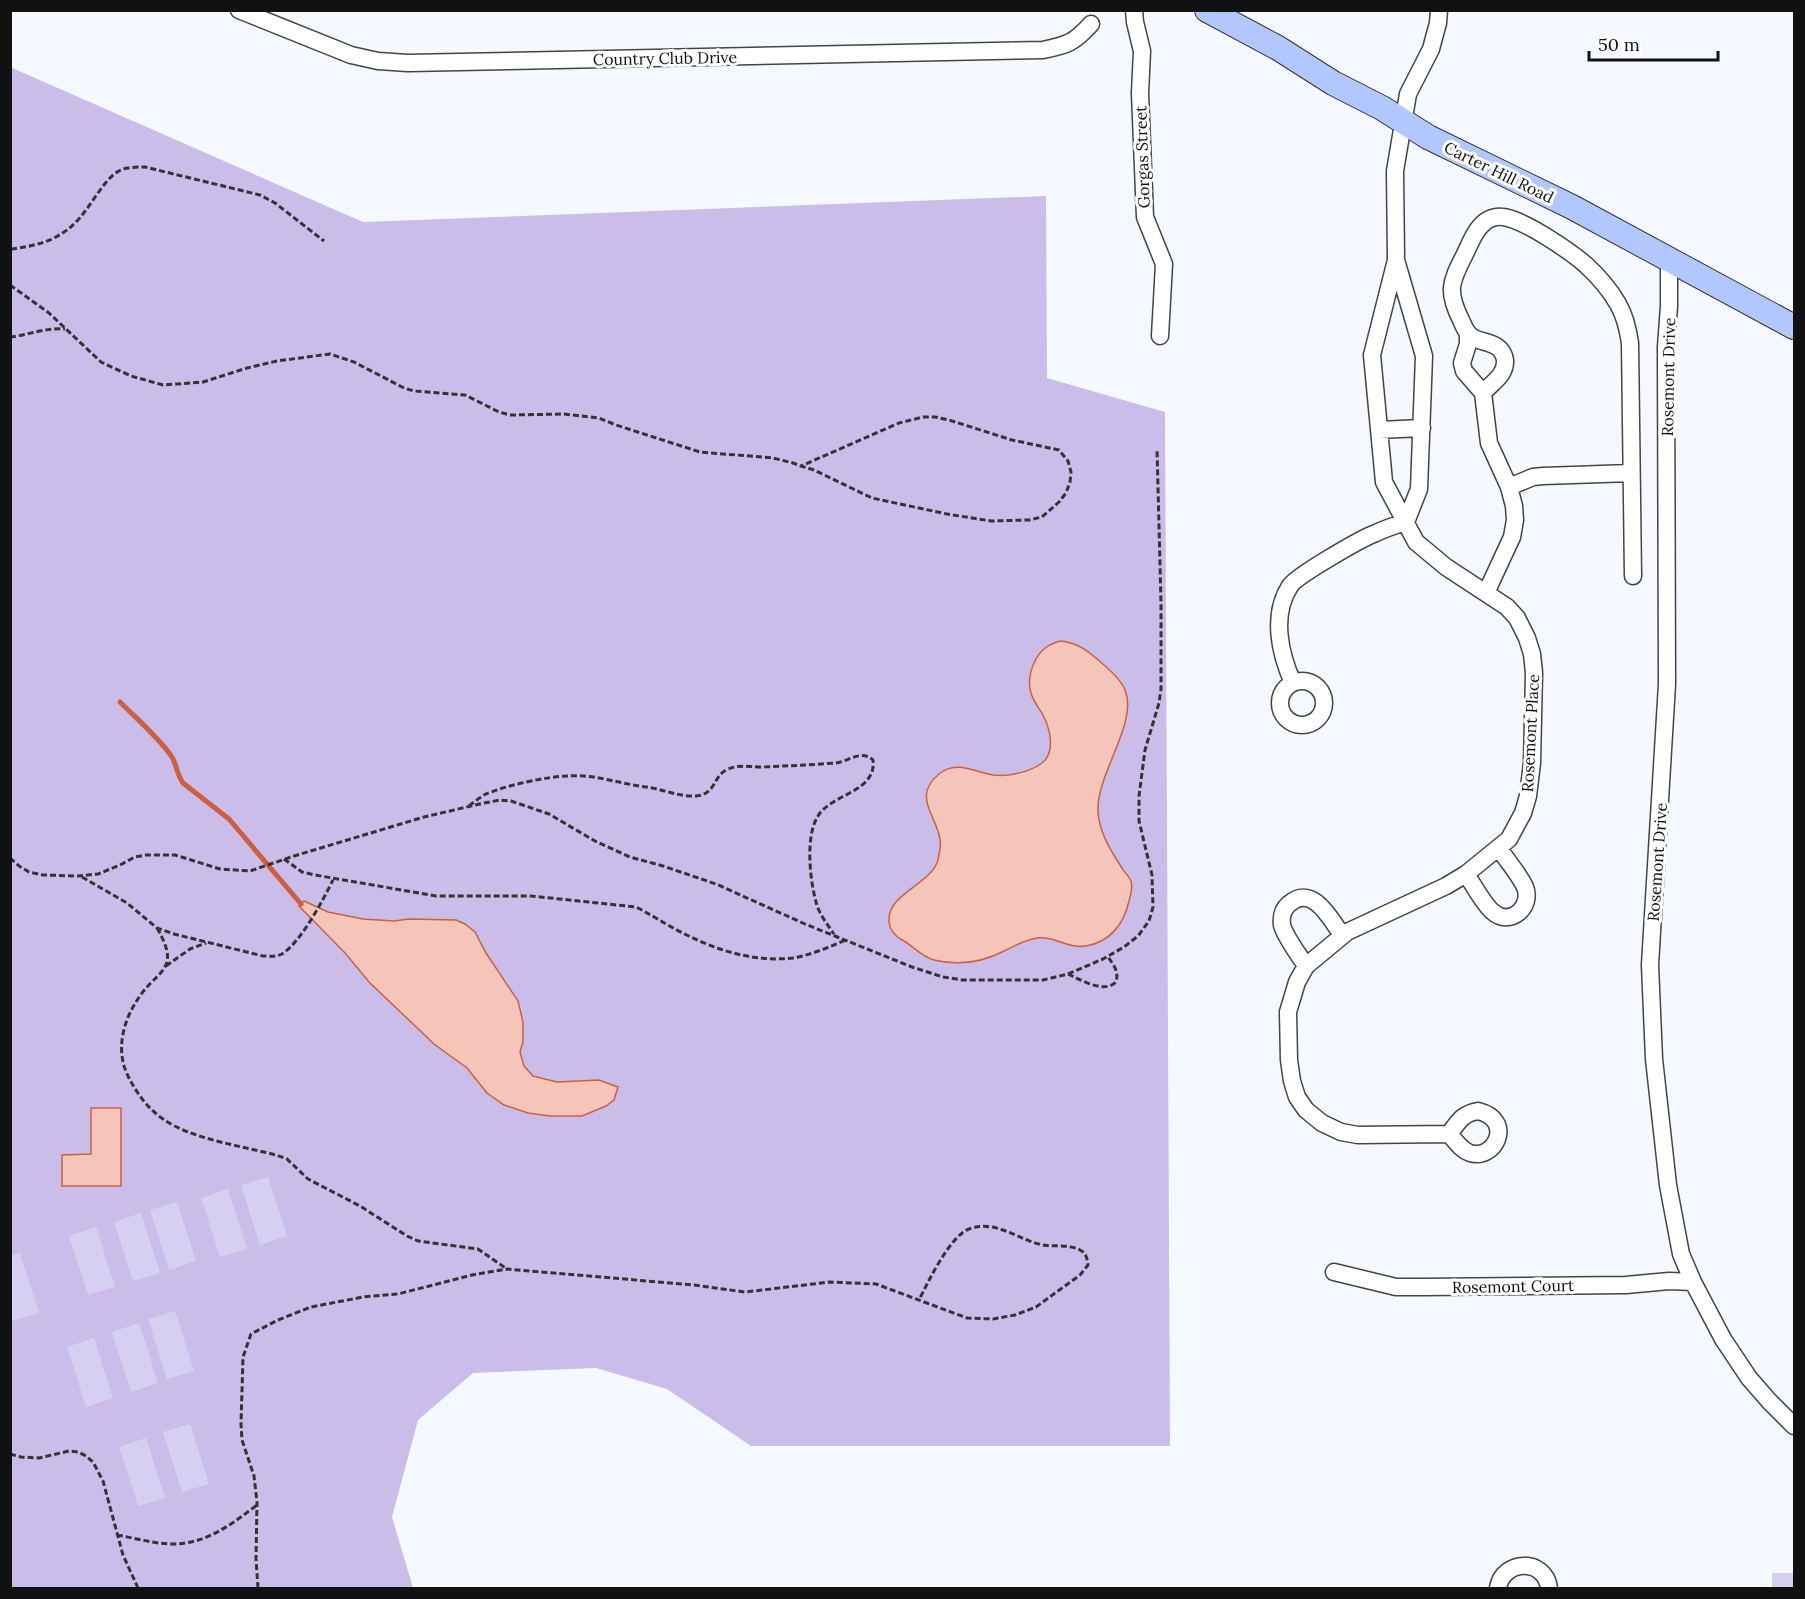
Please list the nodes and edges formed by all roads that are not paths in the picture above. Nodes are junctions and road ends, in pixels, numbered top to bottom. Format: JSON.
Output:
{"nodes":[{"id":1,"x":239,"y":10,"type":"edge"},
{"id":2,"x":1134,"y":10,"type":"edge"},
{"id":3,"x":1207,"y":10,"type":"edge"},
{"id":4,"x":1439,"y":10,"type":"edge"},
{"id":5,"x":1091,"y":24,"type":"dead end"},
{"id":6,"x":1404,"y":122,"type":"junction"},
{"id":7,"x":1396,"y":260,"type":"junction"},
{"id":8,"x":1669,"y":261,"type":"junction"},
{"id":9,"x":1794,"y":327,"type":"edge"},
{"id":10,"x":1468,"y":334,"type":"junction"},
{"id":11,"x":1160,"y":336,"type":"dead end"},
{"id":12,"x":1483,"y":393,"type":"junction"},
{"id":13,"x":1422,"y":428,"type":"junction"},
{"id":14,"x":1379,"y":430,"type":"junction"},
{"id":15,"x":1631,"y":473,"type":"junction"},
{"id":16,"x":1509,"y":487,"type":"junction"},
{"id":17,"x":1406,"y":522,"type":"junction"},
{"id":18,"x":1633,"y":576,"type":"dead end"},
{"id":19,"x":1486,"y":593,"type":"junction"},
{"id":20,"x":1293,"y":683,"type":"dead end"},
{"id":21,"x":1499,"y":848,"type":"junction"},
{"id":22,"x":1466,"y":874,"type":"junction"},
{"id":23,"x":1342,"y":935,"type":"junction"},
{"id":24,"x":1306,"y":966,"type":"junction"},
{"id":25,"x":1449,"y":1134,"type":"dead end"},
{"id":26,"x":1334,"y":1272,"type":"dead end"},
{"id":27,"x":1693,"y":1282,"type":"junction"},
{"id":28,"x":1794,"y":1426,"type":"edge"},
{"id":29,"x":1498,"y":1588,"type":"edge"},
{"id":30,"x":1549,"y":1588,"type":"edge"}],
"edges":[{"from":1,"to":5,"type":"street","name":"Country Club Drive"},
{"from":2,"to":11,"type":"street","name":"Gorgas Street"},
{"from":3,"to":6,"type":"main road","name":"Carter Hill Road"},
{"from":4,"to":6,"type":"street","name":"Rosemont Place"},
{"from":6,"to":7,"type":"street","name":"Rosemont Place"},
{"from":6,"to":8,"type":"main road","name":"Carter Hill Road"},
{"from":7,"to":13,"type":"street","name":"Rosemont Place"},
{"from":7,"to":14,"type":"street","name":"Rosemont Place"},
{"from":8,"to":9,"type":"main road","name":"Carter Hill Road"},
{"from":8,"to":27,"type":"street","name":"Rosemont Drive"},
{"from":10,"to":12,"type":"street"},
{"from":10,"to":12,"type":"street"},
{"from":10,"to":15,"type":"street"},
{"from":12,"to":16,"type":"street"},
{"from":13,"to":14,"type":"street"},
{"from":13,"to":17,"type":"street","name":"Rosemont Place"},
{"from":14,"to":17,"type":"street","name":"Rosemont Place"},
{"from":15,"to":16,"type":"street"},
{"from":15,"to":18,"type":"street"},
{"from":16,"to":19,"type":"street"},
{"from":17,"to":19,"type":"street","name":"Rosemont Place"},
{"from":17,"to":20,"type":"street"},
{"from":19,"to":21,"type":"street","name":"Rosemont Place"},
{"from":21,"to":22,"type":"street","name":"Rosemont Place"},
{"from":21,"to":22,"type":"street"},
{"from":22,"to":23,"type":"street","name":"Rosemont Place"},
{"from":23,"to":24,"type":"street","name":"Rosemont Place"},
{"from":23,"to":24,"type":"street"},
{"from":24,"to":25,"type":"street","name":"Rosemont Place"},
{"from":26,"to":27,"type":"street","name":"Rosemont Court"},
{"from":27,"to":28,"type":"street","name":"Rosemont Drive"},
{"from":29,"to":30,"type":"street"}]}
